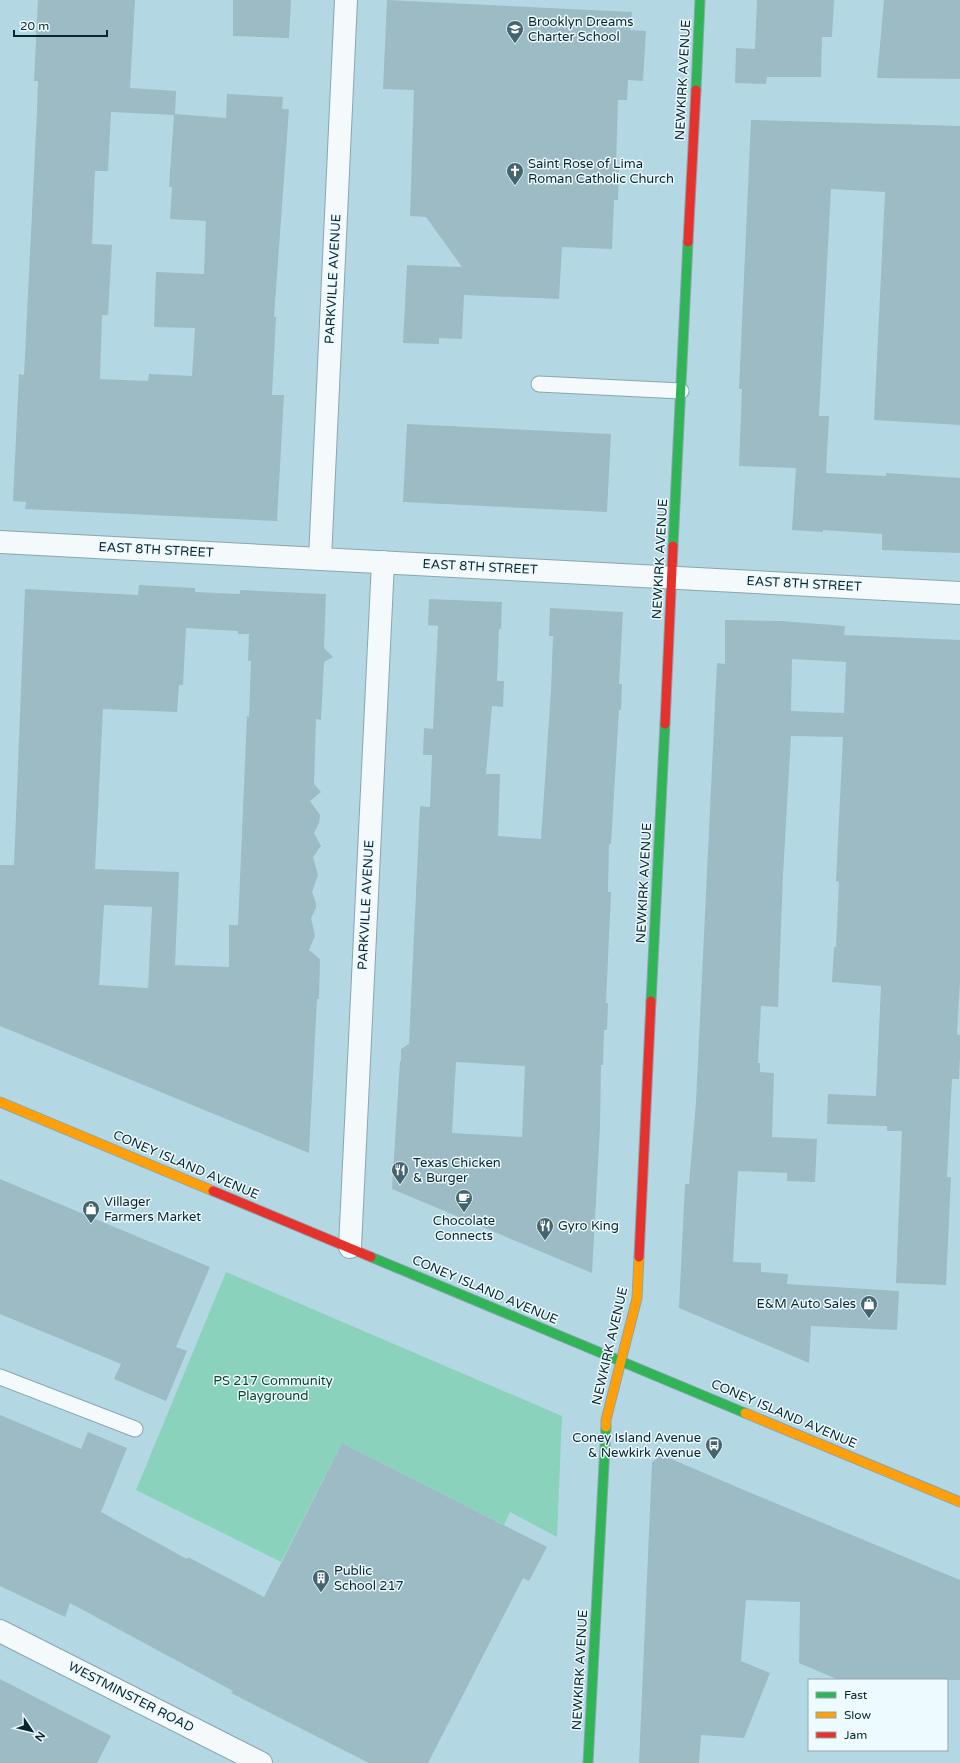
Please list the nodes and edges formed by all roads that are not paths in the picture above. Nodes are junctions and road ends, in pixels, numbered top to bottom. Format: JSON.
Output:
{"nodes":[{"id":1,"x":346,"y":0,"type":"edge"},
{"id":2,"x":700,"y":0,"type":"edge"},
{"id":3,"x":539,"y":384,"type":"dead end"},
{"id":4,"x":681,"y":391,"type":"junction"},
{"id":5,"x":0,"y":542,"type":"edge"},
{"id":6,"x":320,"y":559,"type":"junction"},
{"id":7,"x":383,"y":562,"type":"junction"},
{"id":8,"x":672,"y":577,"type":"junction"},
{"id":9,"x":960,"y":593,"type":"edge"},
{"id":10,"x":0,"y":1102,"type":"edge"},
{"id":11,"x":350,"y":1247,"type":"junction"},
{"id":12,"x":621,"y":1360,"type":"junction"},
{"id":13,"x":0,"y":1377,"type":"edge"},
{"id":14,"x":135,"y":1428,"type":"dead end"},
{"id":15,"x":960,"y":1502,"type":"edge"},
{"id":16,"x":0,"y":1631,"type":"edge"},
{"id":17,"x":261,"y":1763,"type":"edge"},
{"id":18,"x":588,"y":1763,"type":"edge"}],
"edges":[{"from":1,"to":6,"type":"street","name":"PARKVILLE AVENUE"},
{"from":2,"to":4,"type":"street","name":"NEWKIRK AVENUE"},
{"from":3,"to":4,"type":"lane"},
{"from":4,"to":8,"type":"street","name":"NEWKIRK AVENUE"},
{"from":5,"to":6,"type":"street","name":"EAST 8TH STREET"},
{"from":6,"to":7,"type":"street","name":"EAST 8TH STREET"},
{"from":7,"to":8,"type":"street","name":"EAST 8TH STREET"},
{"from":7,"to":11,"type":"street","name":"PARKVILLE AVENUE"},
{"from":8,"to":9,"type":"street","name":"EAST 8TH STREET"},
{"from":8,"to":12,"type":"street","name":"NEWKIRK AVENUE"},
{"from":10,"to":11,"type":"street","name":"CONEY ISLAND AVENUE"},
{"from":11,"to":12,"type":"street","name":"CONEY ISLAND AVENUE"},
{"from":12,"to":15,"type":"street","name":"CONEY ISLAND AVENUE"},
{"from":12,"to":18,"type":"street","name":"NEWKIRK AVENUE"},
{"from":13,"to":14,"type":"lane"},
{"from":16,"to":17,"type":"street","name":"WESTMINSTER ROAD"}]}
